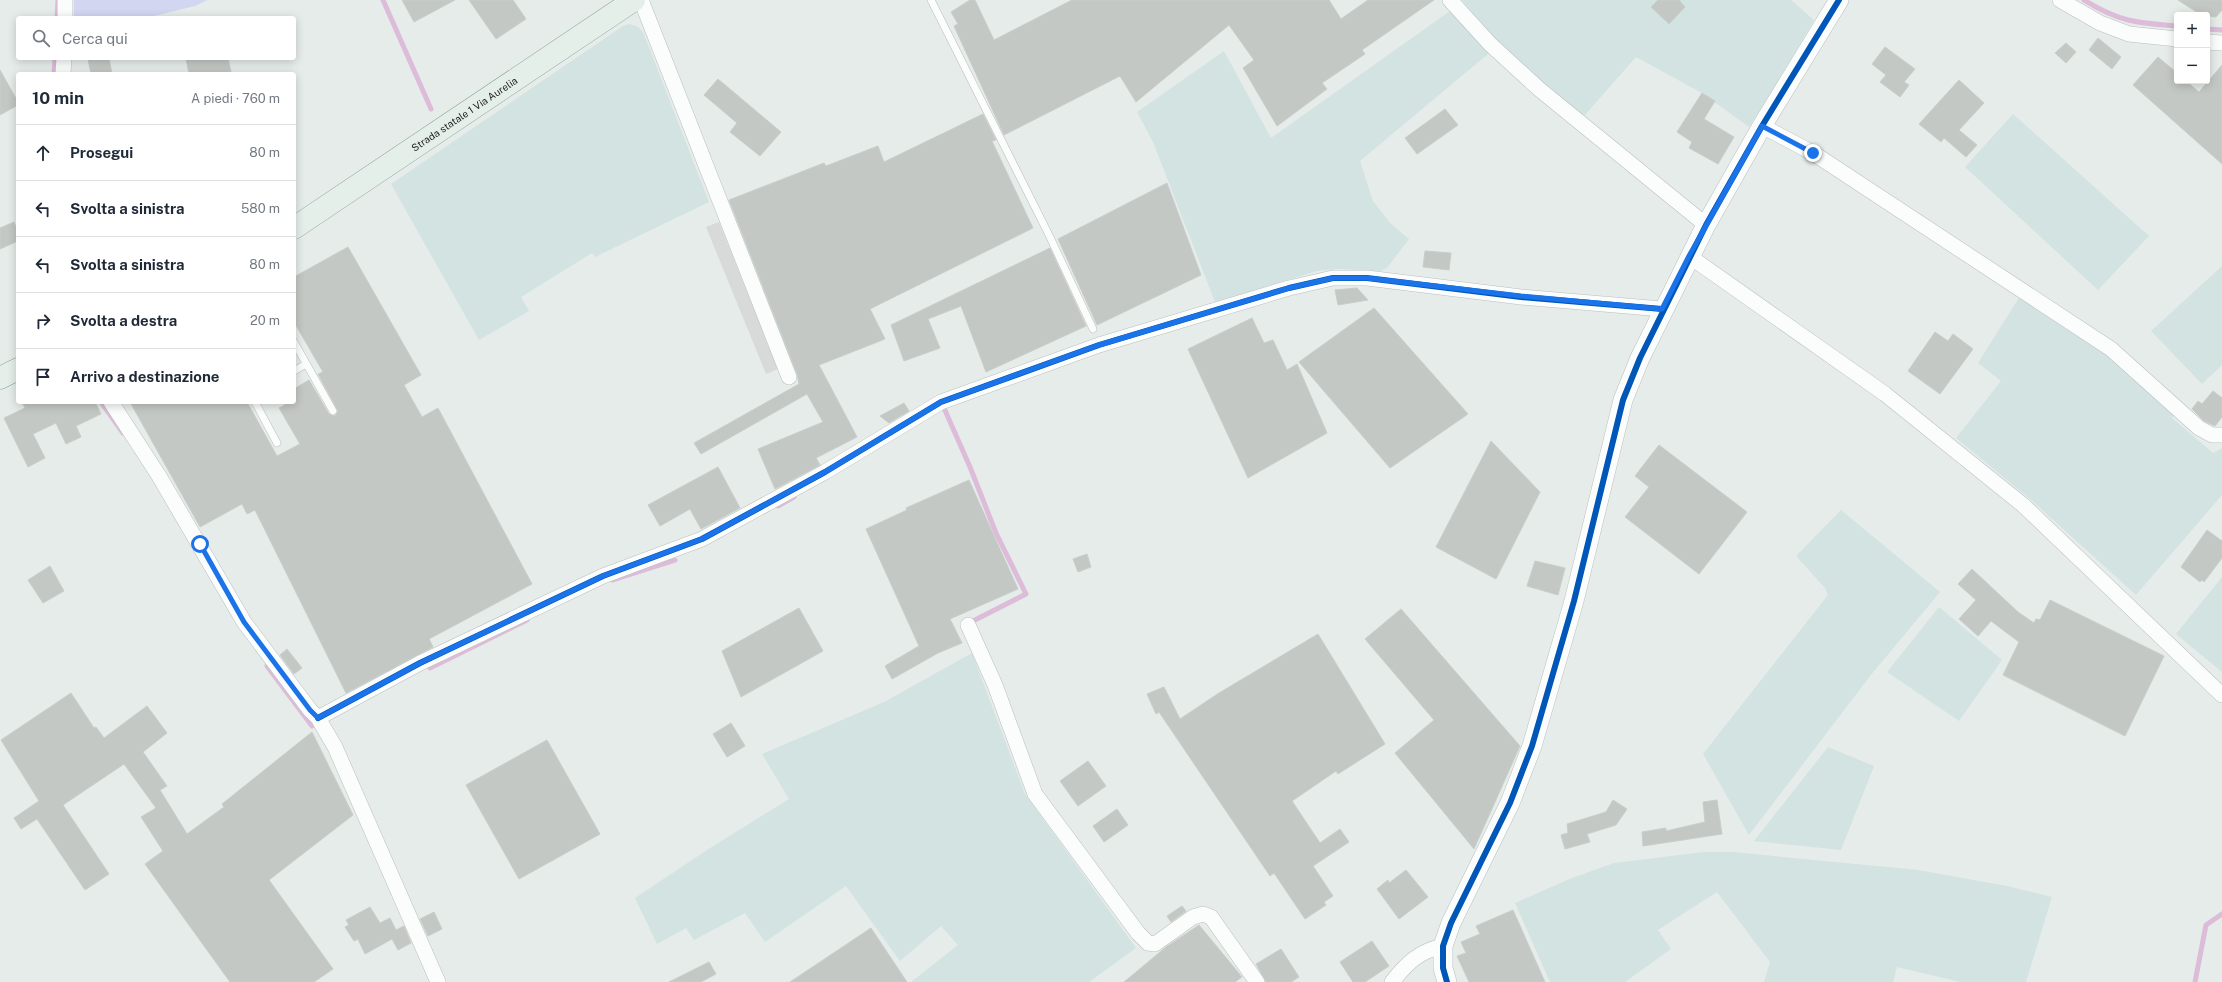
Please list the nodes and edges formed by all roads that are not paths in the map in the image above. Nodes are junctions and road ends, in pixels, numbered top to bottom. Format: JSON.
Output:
{"nodes":[{"id":1,"x":66,"y":0,"type":"edge"},
{"id":2,"x":634,"y":0,"type":"edge"},
{"id":3,"x":641,"y":0,"type":"edge"},
{"id":4,"x":931,"y":0,"type":"edge"},
{"id":5,"x":1450,"y":0,"type":"edge"},
{"id":6,"x":1838,"y":0,"type":"edge"},
{"id":7,"x":2060,"y":0,"type":"edge"},
{"id":8,"x":65,"y":16,"type":"edge"},
{"id":9,"x":2174,"y":39,"type":"edge"},
{"id":10,"x":2210,"y":42,"type":"edge"},
{"id":11,"x":2222,"y":43,"type":"edge"},
{"id":12,"x":64,"y":60,"type":"edge"},
{"id":13,"x":63,"y":72,"type":"edge"},
{"id":14,"x":1762,"y":126,"type":"junction"},
{"id":15,"x":1706,"y":224,"type":"junction"},
{"id":16,"x":296,"y":227,"type":"edge"},
{"id":17,"x":1689,"y":256,"type":"junction"},
{"id":18,"x":1662,"y":309,"type":"junction"},
{"id":19,"x":1093,"y":329,"type":"dead end"},
{"id":20,"x":296,"y":346,"type":"edge"},
{"id":21,"x":306,"y":364,"type":"junction"},
{"id":22,"x":16,"y":370,"type":"edge"},
{"id":23,"x":296,"y":371,"type":"edge"},
{"id":24,"x":789,"y":377,"type":"dead end"},
{"id":25,"x":0,"y":378,"type":"edge"},
{"id":26,"x":112,"y":404,"type":"edge"},
{"id":27,"x":255,"y":404,"type":"edge"},
{"id":28,"x":333,"y":411,"type":"dead end"},
{"id":29,"x":2222,"y":435,"type":"edge"},
{"id":30,"x":276,"y":443,"type":"dead end"},
{"id":31,"x":968,"y":625,"type":"dead end"},
{"id":32,"x":2222,"y":695,"type":"edge"},
{"id":33,"x":318,"y":718,"type":"junction"},
{"id":34,"x":1443,"y":946,"type":"junction"},
{"id":35,"x":438,"y":982,"type":"edge"},
{"id":36,"x":1257,"y":982,"type":"edge"},
{"id":37,"x":1392,"y":982,"type":"edge"},
{"id":38,"x":1447,"y":982,"type":"edge"}],
"edges":[{"from":1,"to":8,"type":"street"},
{"from":2,"to":16,"type":"main road","name":"Strada statale 1 Via Aurelia"},
{"from":3,"to":24,"type":"street"},
{"from":4,"to":19,"type":"lane"},
{"from":5,"to":15,"type":"street"},
{"from":6,"to":14,"type":"street"},
{"from":7,"to":9,"type":"street"},
{"from":10,"to":11,"type":"street"},
{"from":12,"to":13,"type":"street"},
{"from":14,"to":15,"type":"street"},
{"from":14,"to":29,"type":"street"},
{"from":15,"to":17,"type":"street"},
{"from":17,"to":18,"type":"street"},
{"from":17,"to":32,"type":"street"},
{"from":18,"to":33,"type":"street"},
{"from":18,"to":34,"type":"street"},
{"from":20,"to":21,"type":"lane"},
{"from":21,"to":23,"type":"lane"},
{"from":21,"to":28,"type":"lane"},
{"from":22,"to":25,"type":"main road"},
{"from":26,"to":33,"type":"street"},
{"from":27,"to":30,"type":"lane"},
{"from":31,"to":36,"type":"street"},
{"from":33,"to":35,"type":"street"},
{"from":34,"to":37,"type":"street"},
{"from":34,"to":38,"type":"street"}]}
